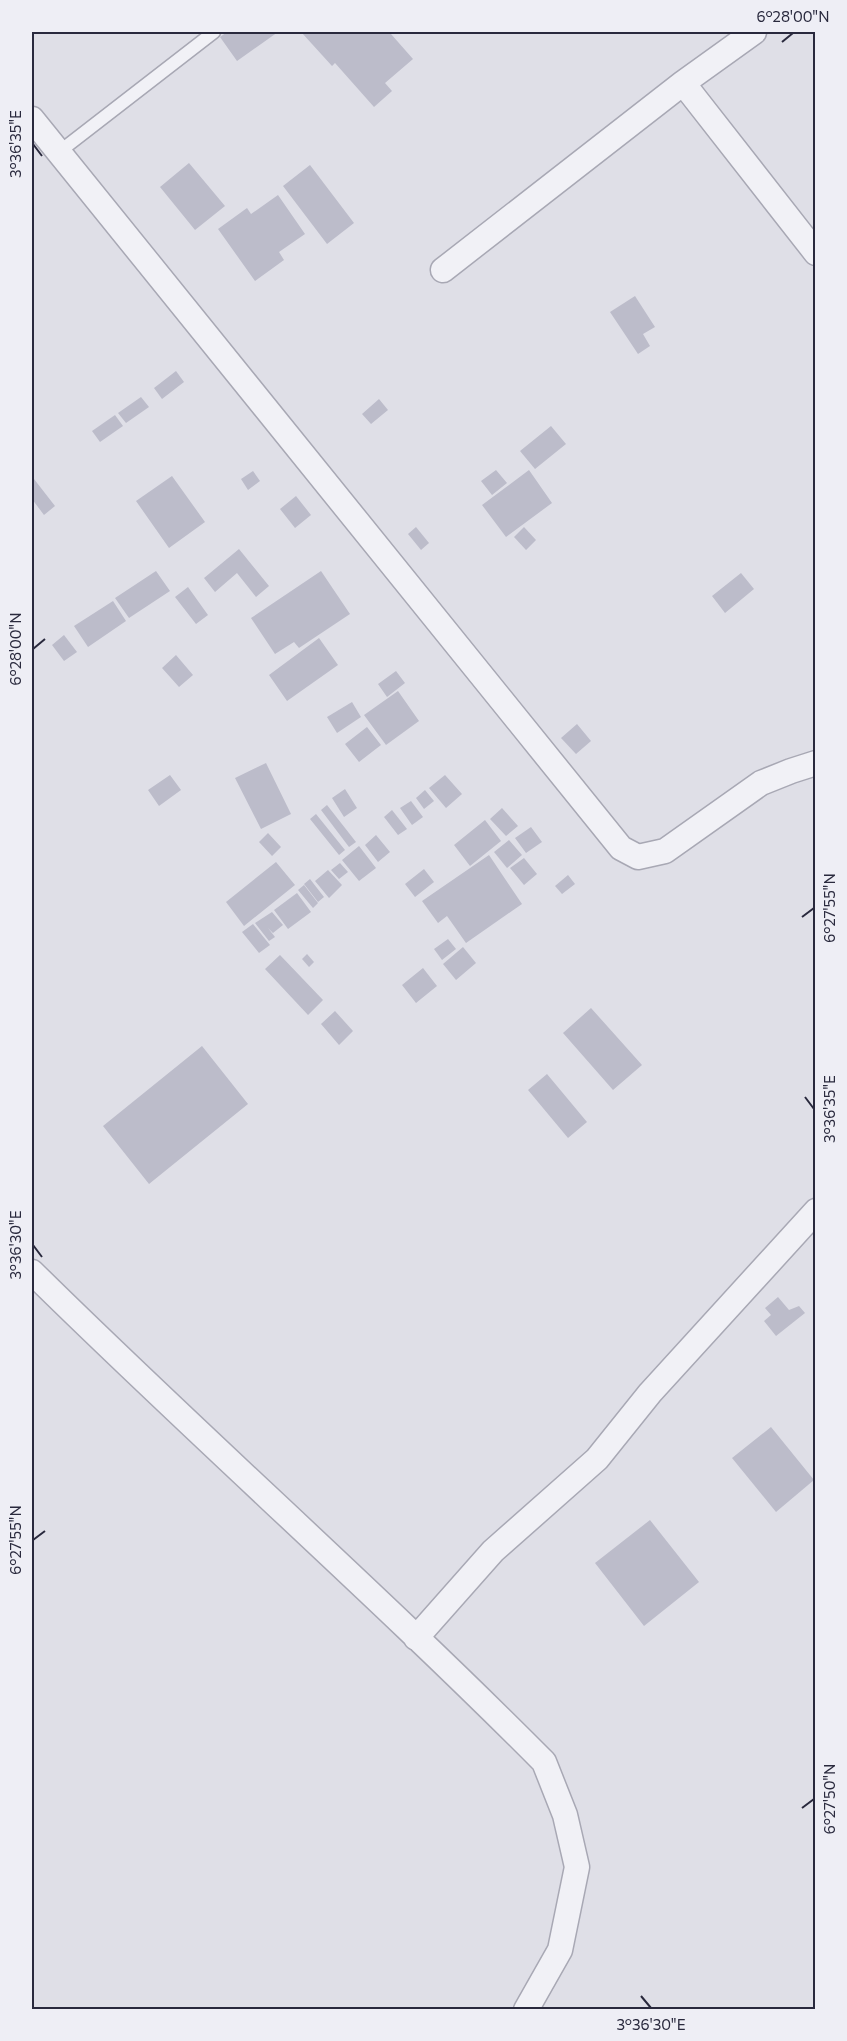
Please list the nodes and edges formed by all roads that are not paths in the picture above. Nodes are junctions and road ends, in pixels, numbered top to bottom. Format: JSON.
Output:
{"nodes":[{"id":1,"x":214,"y":32,"type":"edge"},
{"id":2,"x":754,"y":32,"type":"edge"},
{"id":3,"x":683,"y":83,"type":"junction"},
{"id":4,"x":32,"y":119,"type":"edge"},
{"id":5,"x":59,"y":152,"type":"junction"},
{"id":6,"x":816,"y":254,"type":"edge"},
{"id":7,"x":443,"y":270,"type":"dead end"},
{"id":8,"x":816,"y":763,"type":"edge"},
{"id":9,"x":816,"y":1211,"type":"edge"},
{"id":10,"x":32,"y":1272,"type":"edge"},
{"id":11,"x":416,"y":1638,"type":"junction"},
{"id":12,"x":525,"y":2010,"type":"edge"}],
"edges":[{"from":1,"to":5,"type":"lane"},
{"from":2,"to":3,"type":"street"},
{"from":3,"to":6,"type":"street"},
{"from":3,"to":7,"type":"street"},
{"from":4,"to":5,"type":"street"},
{"from":5,"to":8,"type":"street"},
{"from":9,"to":11,"type":"street"},
{"from":10,"to":11,"type":"street"},
{"from":11,"to":12,"type":"street"}]}
